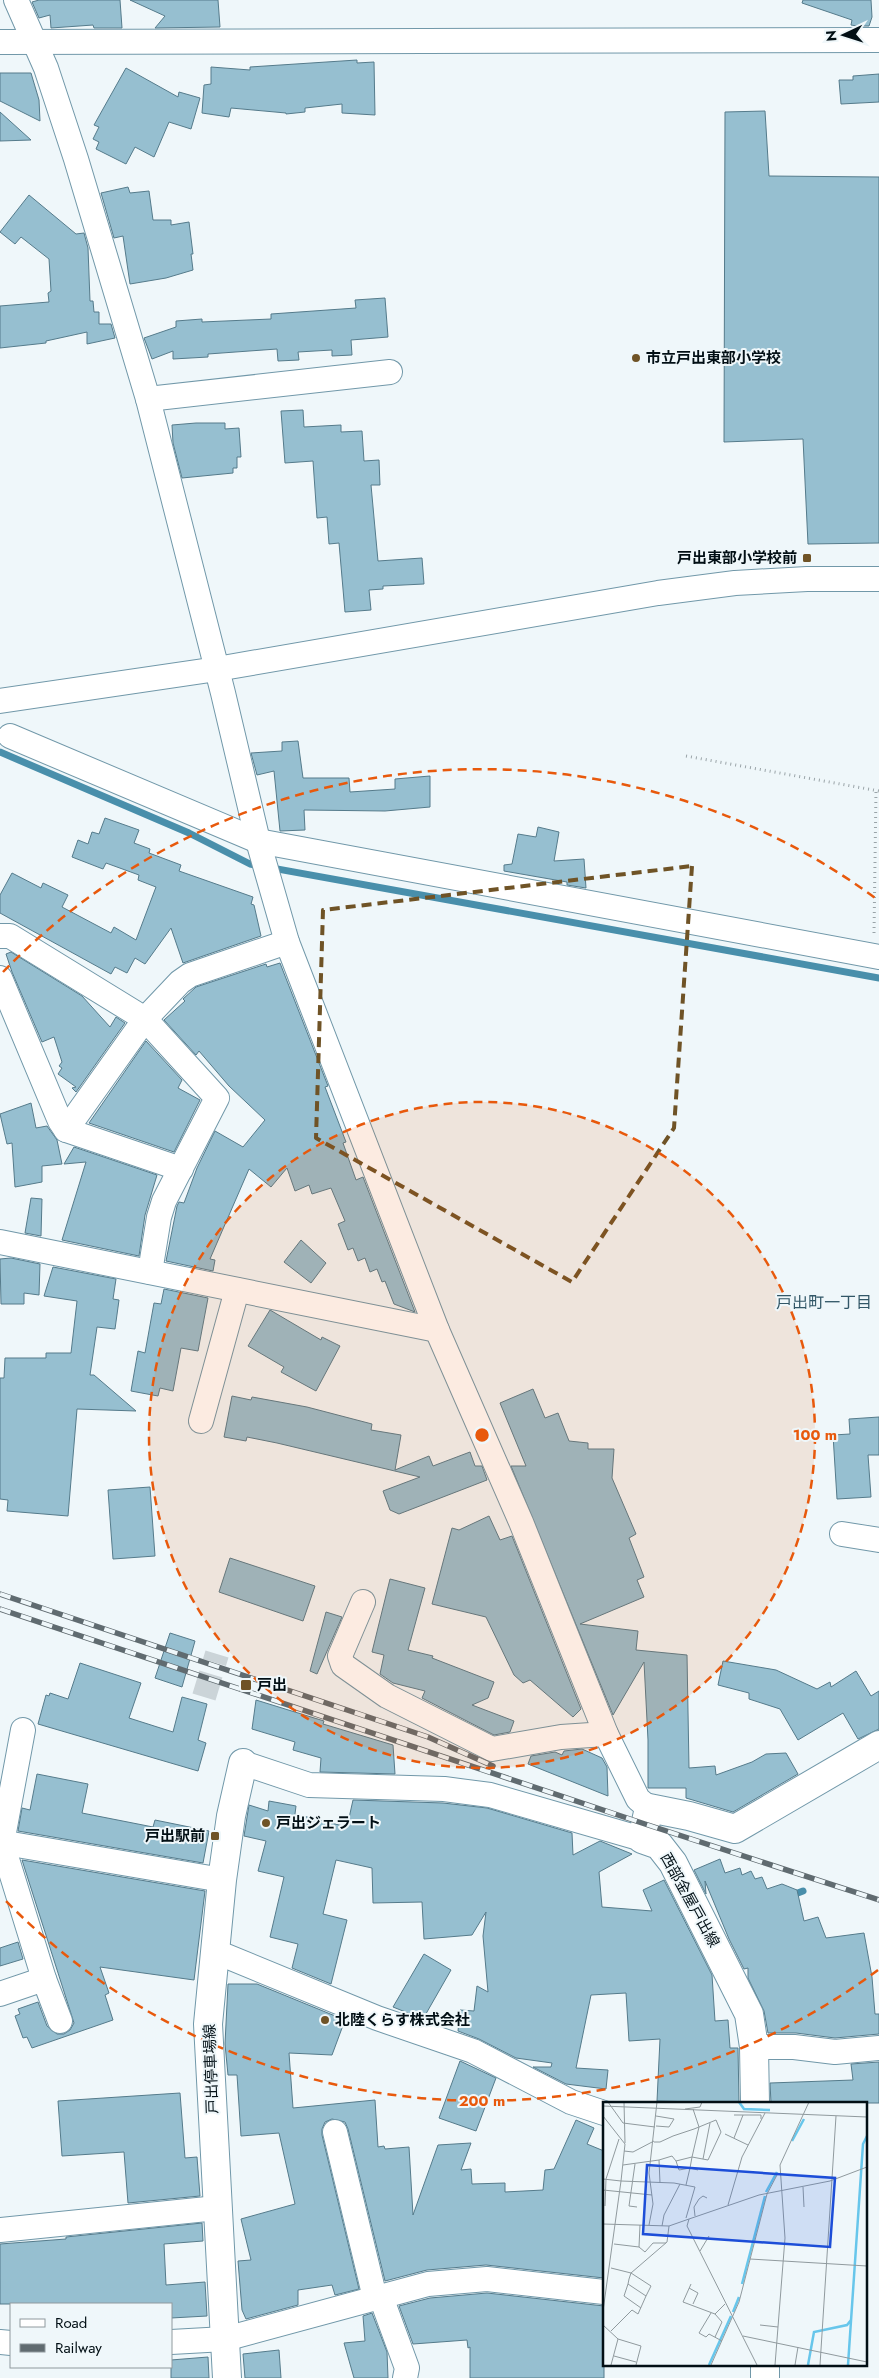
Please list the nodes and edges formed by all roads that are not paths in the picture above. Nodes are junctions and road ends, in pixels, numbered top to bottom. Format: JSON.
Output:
{"nodes":[{"id":1,"x":16,"y":0,"type":"edge"},
{"id":2,"x":879,"y":40,"type":"edge"},
{"id":3,"x":0,"y":42,"type":"edge"},
{"id":4,"x":34,"y":42,"type":"junction"},
{"id":5,"x":390,"y":372,"type":"dead end"},
{"id":6,"x":148,"y":399,"type":"junction"},
{"id":7,"x":879,"y":579,"type":"edge"},
{"id":8,"x":217,"y":668,"type":"junction"},
{"id":9,"x":0,"y":700,"type":"edge"},
{"id":10,"x":10,"y":736,"type":"dead end"},
{"id":11,"x":264,"y":859,"type":"junction"},
{"id":12,"x":0,"y":936,"type":"edge"},
{"id":13,"x":287,"y":942,"type":"junction"},
{"id":14,"x":876,"y":957,"type":"edge"},
{"id":15,"x":0,"y":978,"type":"edge"},
{"id":16,"x":145,"y":1019,"type":"junction"},
{"id":17,"x":66,"y":1130,"type":"junction"},
{"id":18,"x":181,"y":1169,"type":"junction"},
{"id":19,"x":0,"y":1242,"type":"edge"},
{"id":20,"x":150,"y":1272,"type":"junction"},
{"id":21,"x":237,"y":1290,"type":"junction"},
{"id":22,"x":437,"y":1330,"type":"junction"},
{"id":23,"x":201,"y":1421,"type":"dead end"},
{"id":24,"x":842,"y":1534,"type":"dead end"},
{"id":25,"x":879,"y":1540,"type":"edge"},
{"id":26,"x":363,"y":1602,"type":"dead end"},
{"id":27,"x":23,"y":1730,"type":"dead end"},
{"id":28,"x":606,"y":1734,"type":"junction"},
{"id":29,"x":879,"y":1746,"type":"edge"},
{"id":30,"x":243,"y":1763,"type":"joint"},
{"id":31,"x":649,"y":1808,"type":"junction"},
{"id":32,"x":642,"y":1839,"type":"junction"},
{"id":33,"x":1,"y":1843,"type":"edge"},
{"id":34,"x":222,"y":1880,"type":"junction"},
{"id":35,"x":214,"y":1951,"type":"junction"},
{"id":36,"x":44,"y":1979,"type":"junction"},
{"id":37,"x":0,"y":1994,"type":"edge"},
{"id":38,"x":60,"y":2021,"type":"dead end"},
{"id":39,"x":754,"y":2047,"type":"junction"},
{"id":40,"x":879,"y":2048,"type":"edge"},
{"id":41,"x":756,"y":2102,"type":"edge"},
{"id":42,"x":603,"y":2113,"type":"edge"},
{"id":43,"x":335,"y":2132,"type":"dead end"},
{"id":44,"x":217,"y":2208,"type":"junction"},
{"id":45,"x":0,"y":2230,"type":"edge"},
{"id":46,"x":603,"y":2292,"type":"edge"},
{"id":47,"x":378,"y":2297,"type":"junction"},
{"id":48,"x":225,"y":2340,"type":"junction"},
{"id":49,"x":172,"y":2342,"type":"edge"},
{"id":50,"x":227,"y":2378,"type":"edge"},
{"id":51,"x":405,"y":2378,"type":"edge"}],
"edges":[{"from":1,"to":4,"type":"street"},
{"from":2,"to":4,"type":"street"},
{"from":3,"to":4,"type":"street"},
{"from":4,"to":6,"type":"street"},
{"from":5,"to":6,"type":"street"},
{"from":6,"to":8,"type":"street"},
{"from":7,"to":8,"type":"street"},
{"from":8,"to":9,"type":"street"},
{"from":8,"to":11,"type":"street"},
{"from":10,"to":11,"type":"street"},
{"from":11,"to":13,"type":"street"},
{"from":11,"to":14,"type":"street"},
{"from":12,"to":16,"type":"street"},
{"from":13,"to":16,"type":"street"},
{"from":13,"to":22,"type":"street"},
{"from":15,"to":17,"type":"street"},
{"from":16,"to":17,"type":"street"},
{"from":16,"to":18,"type":"street"},
{"from":17,"to":18,"type":"street"},
{"from":18,"to":20,"type":"street"},
{"from":19,"to":20,"type":"street"},
{"from":20,"to":21,"type":"street"},
{"from":21,"to":22,"type":"street"},
{"from":21,"to":23,"type":"street"},
{"from":22,"to":28,"type":"street"},
{"from":24,"to":25,"type":"street"},
{"from":26,"to":28,"type":"street"},
{"from":27,"to":33,"type":"street"},
{"from":28,"to":31,"type":"street"},
{"from":29,"to":31,"type":"main road"},
{"from":30,"to":32,"type":"street"},
{"from":30,"to":34,"type":"main road","name":"戸出停車場線"},
{"from":31,"to":32,"type":"main road"},
{"from":32,"to":39,"type":"main road","name":"西部金屋戸出線"},
{"from":33,"to":34,"type":"street"},
{"from":33,"to":36,"type":"street"},
{"from":34,"to":35,"type":"main road","name":"戸出停車場線"},
{"from":35,"to":42,"type":"street"},
{"from":35,"to":44,"type":"main road","name":"戸出停車場線"},
{"from":36,"to":37,"type":"street"},
{"from":36,"to":38,"type":"street"},
{"from":39,"to":40,"type":"street"},
{"from":39,"to":41,"type":"main road","name":"西部金屋戸出線"},
{"from":43,"to":47,"type":"street"},
{"from":44,"to":45,"type":"street"},
{"from":44,"to":48,"type":"main road","name":"戸出停車場線"},
{"from":46,"to":47,"type":"street"},
{"from":47,"to":48,"type":"street"},
{"from":47,"to":51,"type":"street"},
{"from":48,"to":49,"type":"street"},
{"from":48,"to":50,"type":"main road","name":"戸出停車場線"}]}
